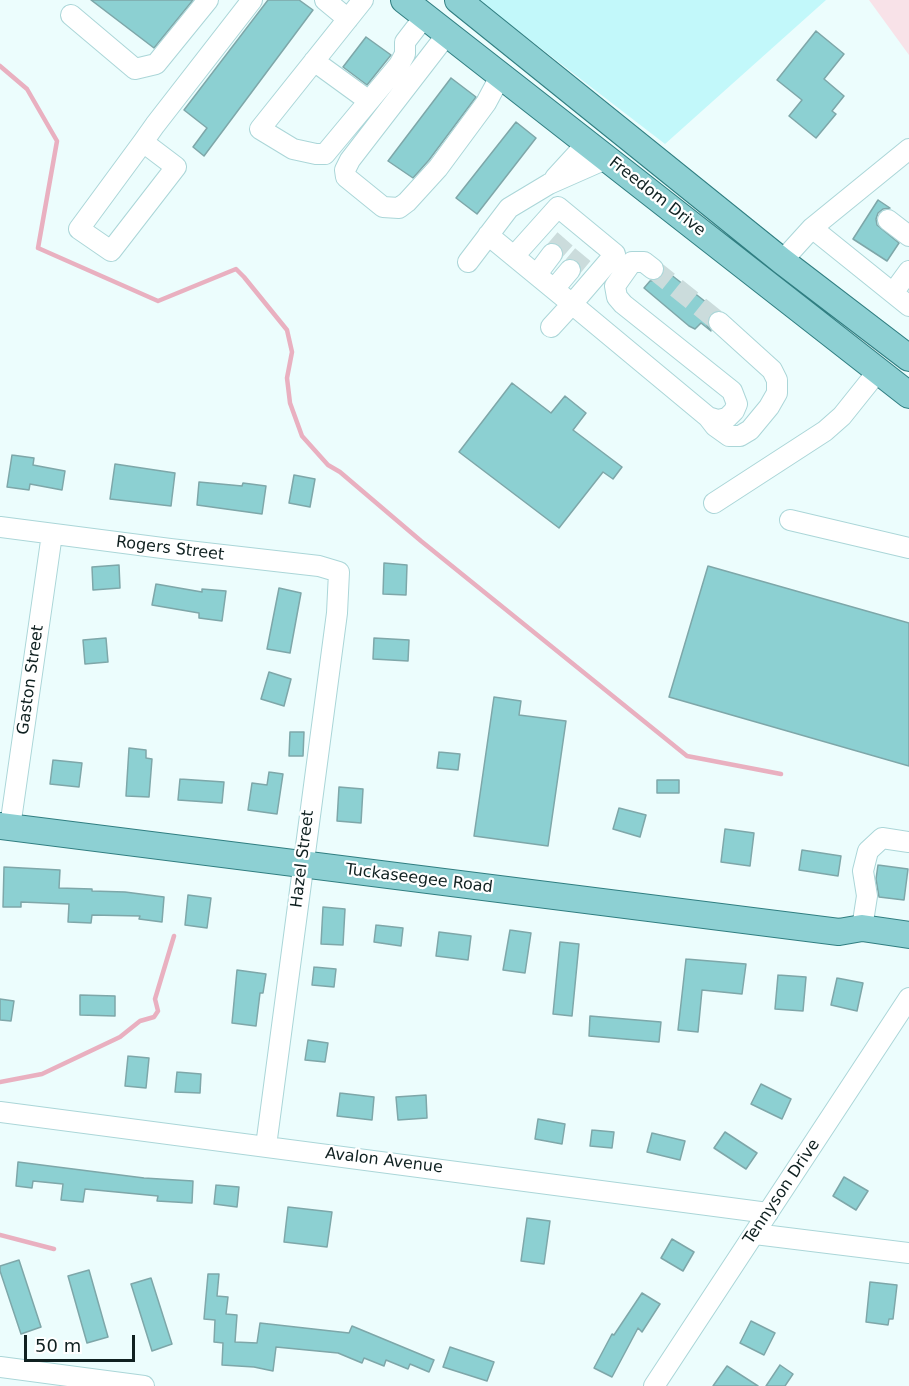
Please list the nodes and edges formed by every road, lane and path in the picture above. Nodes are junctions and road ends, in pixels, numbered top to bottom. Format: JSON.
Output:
{"nodes":[{"id":1,"x":208,"y":0,"type":"edge"},
{"id":2,"x":252,"y":0,"type":"edge"},
{"id":3,"x":325,"y":0,"type":"edge"},
{"id":4,"x":363,"y":0,"type":"edge"},
{"id":5,"x":404,"y":0,"type":"edge"},
{"id":6,"x":458,"y":0,"type":"edge"},
{"id":7,"x":70,"y":15,"type":"dead end"},
{"id":8,"x":425,"y":16,"type":"junction"},
{"id":9,"x":348,"y":19,"type":"junction"},
{"id":10,"x":448,"y":33,"type":"junction"},
{"id":11,"x":314,"y":61,"type":"junction"},
{"id":12,"x":501,"y":75,"type":"junction"},
{"id":13,"x":369,"y":101,"type":"junction"},
{"id":14,"x":607,"y":119,"type":"junction"},
{"id":15,"x":142,"y":142,"type":"junction"},
{"id":16,"x":588,"y":142,"type":"junction"},
{"id":17,"x":909,"y":149,"type":"edge"},
{"id":18,"x":608,"y":158,"type":"junction"},
{"id":19,"x":549,"y":184,"type":"junction"},
{"id":20,"x":888,"y":220,"type":"dead end"},
{"id":21,"x":812,"y":228,"type":"junction"},
{"id":22,"x":489,"y":235,"type":"junction"},
{"id":23,"x":909,"y":236,"type":"edge"},
{"id":24,"x":552,"y":254,"type":"tunnel mouth"},
{"id":25,"x":515,"y":255,"type":"junction"},
{"id":26,"x":782,"y":261,"type":"junction"},
{"id":27,"x":468,"y":262,"type":"dead end"},
{"id":28,"x":653,"y":269,"type":"tunnel mouth"},
{"id":29,"x":570,"y":270,"type":"tunnel mouth"},
{"id":30,"x":909,"y":271,"type":"edge"},
{"id":31,"x":537,"y":274,"type":"junction"},
{"id":32,"x":555,"y":289,"type":"junction"},
{"id":33,"x":893,"y":293,"type":"junction"},
{"id":34,"x":572,"y":304,"type":"junction"},
{"id":35,"x":909,"y":306,"type":"edge"},
{"id":36,"x":719,"y":322,"type":"tunnel mouth"},
{"id":37,"x":551,"y":327,"type":"dead end"},
{"id":38,"x":909,"y":358,"type":"edge"},
{"id":39,"x":878,"y":371,"type":"junction"},
{"id":40,"x":909,"y":395,"type":"edge"},
{"id":41,"x":708,"y":417,"type":"junction"},
{"id":42,"x":714,"y":503,"type":"dead end"},
{"id":43,"x":790,"y":520,"type":"dead end"},
{"id":44,"x":0,"y":527,"type":"edge"},
{"id":45,"x":52,"y":534,"type":"junction"},
{"id":46,"x":909,"y":548,"type":"edge"},
{"id":47,"x":339,"y":572,"type":"joint"},
{"id":48,"x":5,"y":826,"type":"edge"},
{"id":49,"x":909,"y":842,"type":"edge"},
{"id":50,"x":302,"y":864,"type":"junction"},
{"id":51,"x":850,"y":930,"type":"junction"},
{"id":52,"x":909,"y":935,"type":"edge"},
{"id":53,"x":909,"y":950,"type":"edge"},
{"id":54,"x":909,"y":998,"type":"edge"},
{"id":55,"x":0,"y":1112,"type":"edge"},
{"id":56,"x":266,"y":1146,"type":"junction"},
{"id":57,"x":768,"y":1213,"type":"junction"},
{"id":58,"x":755,"y":1234,"type":"junction"},
{"id":59,"x":909,"y":1253,"type":"edge"},
{"id":60,"x":0,"y":1367,"type":"edge"},
{"id":61,"x":36,"y":1379,"type":"edge"},
{"id":62,"x":144,"y":1386,"type":"edge"},
{"id":63,"x":654,"y":1386,"type":"edge"}],
"edges":[{"from":1,"to":7,"type":"street"},
{"from":2,"to":15,"type":"street"},
{"from":3,"to":9,"type":"street"},
{"from":4,"to":9,"type":"street"},
{"from":5,"to":8,"type":"main road","name":"Freedom Drive"},
{"from":6,"to":14,"type":"main road","name":"Freedom Drive"},
{"from":8,"to":10,"type":"main road","name":"Freedom Drive"},
{"from":8,"to":13,"type":"street"},
{"from":9,"to":11,"type":"street"},
{"from":10,"to":12,"type":"main road","name":"Freedom Drive"},
{"from":10,"to":12,"type":"street"},
{"from":11,"to":13,"type":"street"},
{"from":11,"to":13,"type":"street"},
{"from":12,"to":16,"type":"main road","name":"Freedom Drive"},
{"from":14,"to":16,"type":"main road"},
{"from":14,"to":26,"type":"main road","name":"Freedom Drive"},
{"from":15,"to":15,"type":"street"},
{"from":16,"to":18,"type":"main road","name":"Freedom Drive"},
{"from":16,"to":19,"type":"street"},
{"from":17,"to":21,"type":"street"},
{"from":18,"to":19,"type":"street"},
{"from":18,"to":39,"type":"main road","name":"Freedom Drive"},
{"from":19,"to":22,"type":"street"},
{"from":20,"to":23,"type":"street"},
{"from":21,"to":26,"type":"street"},
{"from":21,"to":33,"type":"street"},
{"from":22,"to":25,"type":"street"},
{"from":22,"to":27,"type":"street"},
{"from":24,"to":31,"type":"street"},
{"from":25,"to":31,"type":"street"},
{"from":25,"to":34,"type":"street"},
{"from":26,"to":38,"type":"main road","name":"Freedom Drive"},
{"from":28,"to":41,"type":"street"},
{"from":29,"to":32,"type":"street"},
{"from":30,"to":33,"type":"street"},
{"from":31,"to":32,"type":"street"},
{"from":32,"to":34,"type":"street"},
{"from":33,"to":35,"type":"street"},
{"from":34,"to":37,"type":"street"},
{"from":34,"to":41,"type":"street"},
{"from":36,"to":41,"type":"street"},
{"from":39,"to":40,"type":"main road","name":"Freedom Drive"},
{"from":39,"to":42,"type":"street"},
{"from":43,"to":46,"type":"street"},
{"from":44,"to":45,"type":"street","name":"Rogers Street"},
{"from":45,"to":47,"type":"street","name":"Rogers Street"},
{"from":45,"to":48,"type":"street","name":"Gaston Street"},
{"from":47,"to":50,"type":"street","name":"Hazel Street"},
{"from":48,"to":50,"type":"main road","name":"Tuckaseegee Road"},
{"from":49,"to":51,"type":"street"},
{"from":50,"to":51,"type":"main road","name":"Tuckaseegee Road"},
{"from":50,"to":56,"type":"street","name":"Hazel Street"},
{"from":51,"to":52,"type":"main road","name":"Tuckaseegee Road"},
{"from":51,"to":53,"type":"main road","name":"Tuckaseegee Road"},
{"from":54,"to":57,"type":"street","name":"Tennyson Drive"},
{"from":55,"to":56,"type":"street","name":"Avalon Avenue"},
{"from":56,"to":57,"type":"street","name":"Avalon Avenue"},
{"from":57,"to":58,"type":"street","name":"Tennyson Drive"},
{"from":58,"to":59,"type":"street"},
{"from":58,"to":63,"type":"street","name":"Tennyson Drive"},
{"from":60,"to":61,"type":"street"},
{"from":61,"to":62,"type":"street"}]}
